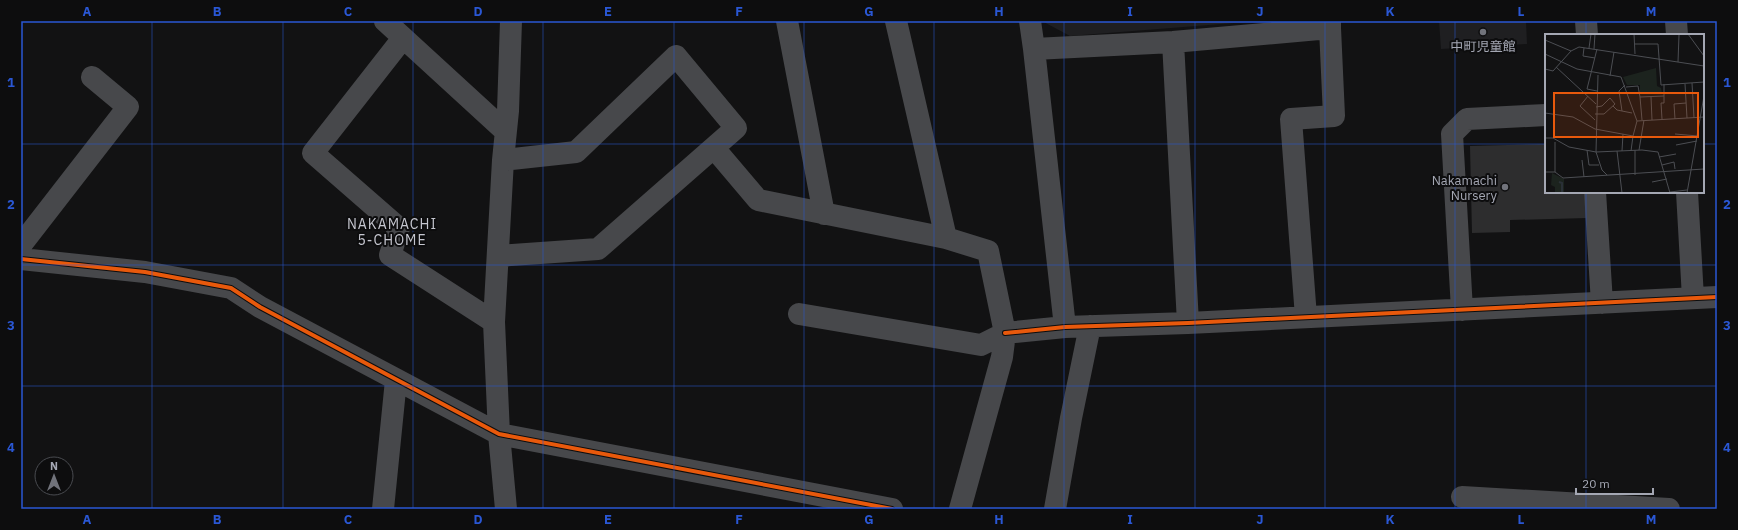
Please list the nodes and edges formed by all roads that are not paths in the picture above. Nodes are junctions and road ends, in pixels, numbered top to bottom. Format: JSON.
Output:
{"nodes":[{"id":1,"x":384,"y":21,"type":"edge"},
{"id":2,"x":511,"y":21,"type":"edge"},
{"id":3,"x":787,"y":21,"type":"edge"},
{"id":4,"x":896,"y":21,"type":"edge"},
{"id":5,"x":1030,"y":21,"type":"edge"},
{"id":6,"x":1586,"y":21,"type":"edge"},
{"id":7,"x":1676,"y":21,"type":"edge"},
{"id":8,"x":1330,"y":24,"type":"edge"},
{"id":9,"x":1587,"y":34,"type":"edge"},
{"id":10,"x":1677,"y":34,"type":"edge"},
{"id":11,"x":403,"y":38,"type":"junction"},
{"id":12,"x":1173,"y":42,"type":"junction"},
{"id":13,"x":1034,"y":50,"type":"junction"},
{"id":14,"x":92,"y":77,"type":"dead end"},
{"id":15,"x":1545,"y":115,"type":"edge"},
{"id":16,"x":506,"y":131,"type":"junction"},
{"id":17,"x":714,"y":148,"type":"junction"},
{"id":18,"x":503,"y":160,"type":"junction"},
{"id":19,"x":1595,"y":193,"type":"edge"},
{"id":20,"x":1687,"y":193,"type":"edge"},
{"id":21,"x":824,"y":214,"type":"junction"},
{"id":22,"x":946,"y":238,"type":"junction"},
{"id":23,"x":21,"y":245,"type":"edge"},
{"id":24,"x":498,"y":256,"type":"junction"},
{"id":25,"x":21,"y":259,"type":"edge"},
{"id":26,"x":1717,"y":297,"type":"edge"},
{"id":27,"x":1693,"y":298,"type":"junction"},
{"id":28,"x":1602,"y":303,"type":"junction"},
{"id":29,"x":1462,"y":310,"type":"junction"},
{"id":30,"x":799,"y":314,"type":"dead end"},
{"id":31,"x":1306,"y":317,"type":"junction"},
{"id":32,"x":494,"y":322,"type":"junction"},
{"id":33,"x":1188,"y":323,"type":"junction"},
{"id":34,"x":1090,"y":326,"type":"junction"},
{"id":35,"x":1065,"y":327,"type":"junction"},
{"id":36,"x":1005,"y":333,"type":"junction"},
{"id":37,"x":396,"y":380,"type":"junction"},
{"id":38,"x":499,"y":434,"type":"junction"},
{"id":39,"x":1462,"y":497,"type":"dead end"},
{"id":40,"x":827,"y":503,"type":"edge"},
{"id":41,"x":1549,"y":505,"type":"edge"},
{"id":42,"x":383,"y":509,"type":"edge"},
{"id":43,"x":506,"y":509,"type":"edge"},
{"id":44,"x":892,"y":509,"type":"edge"},
{"id":45,"x":960,"y":509,"type":"edge"},
{"id":46,"x":1055,"y":509,"type":"edge"},
{"id":47,"x":1669,"y":509,"type":"edge"}],
"edges":[{"from":1,"to":11,"type":"street"},
{"from":2,"to":16,"type":"street"},
{"from":3,"to":21,"type":"street"},
{"from":4,"to":22,"type":"street"},
{"from":5,"to":13,"type":"street"},
{"from":6,"to":9,"type":"street"},
{"from":7,"to":10,"type":"street"},
{"from":8,"to":12,"type":"street"},
{"from":8,"to":31,"type":"street"},
{"from":11,"to":16,"type":"street"},
{"from":11,"to":32,"type":"street"},
{"from":12,"to":13,"type":"street"},
{"from":12,"to":33,"type":"street"},
{"from":13,"to":35,"type":"street"},
{"from":14,"to":23,"type":"street"},
{"from":15,"to":29,"type":"street"},
{"from":16,"to":18,"type":"street"},
{"from":17,"to":18,"type":"street"},
{"from":17,"to":21,"type":"street"},
{"from":17,"to":24,"type":"street"},
{"from":18,"to":24,"type":"street"},
{"from":19,"to":28,"type":"street"},
{"from":20,"to":27,"type":"street"},
{"from":21,"to":22,"type":"street"},
{"from":22,"to":36,"type":"street"},
{"from":24,"to":32,"type":"street"},
{"from":25,"to":37,"type":"street"},
{"from":26,"to":27,"type":"street"},
{"from":27,"to":28,"type":"street"},
{"from":28,"to":29,"type":"street"},
{"from":29,"to":31,"type":"street"},
{"from":30,"to":36,"type":"street"},
{"from":31,"to":33,"type":"street"},
{"from":32,"to":38,"type":"street"},
{"from":33,"to":34,"type":"street"},
{"from":34,"to":35,"type":"street"},
{"from":34,"to":46,"type":"street"},
{"from":35,"to":36,"type":"street"},
{"from":36,"to":45,"type":"street"},
{"from":37,"to":38,"type":"street"},
{"from":37,"to":42,"type":"street"},
{"from":38,"to":40,"type":"street"},
{"from":38,"to":43,"type":"street"},
{"from":39,"to":41,"type":"street"},
{"from":40,"to":44,"type":"street"},
{"from":41,"to":47,"type":"street"}]}
